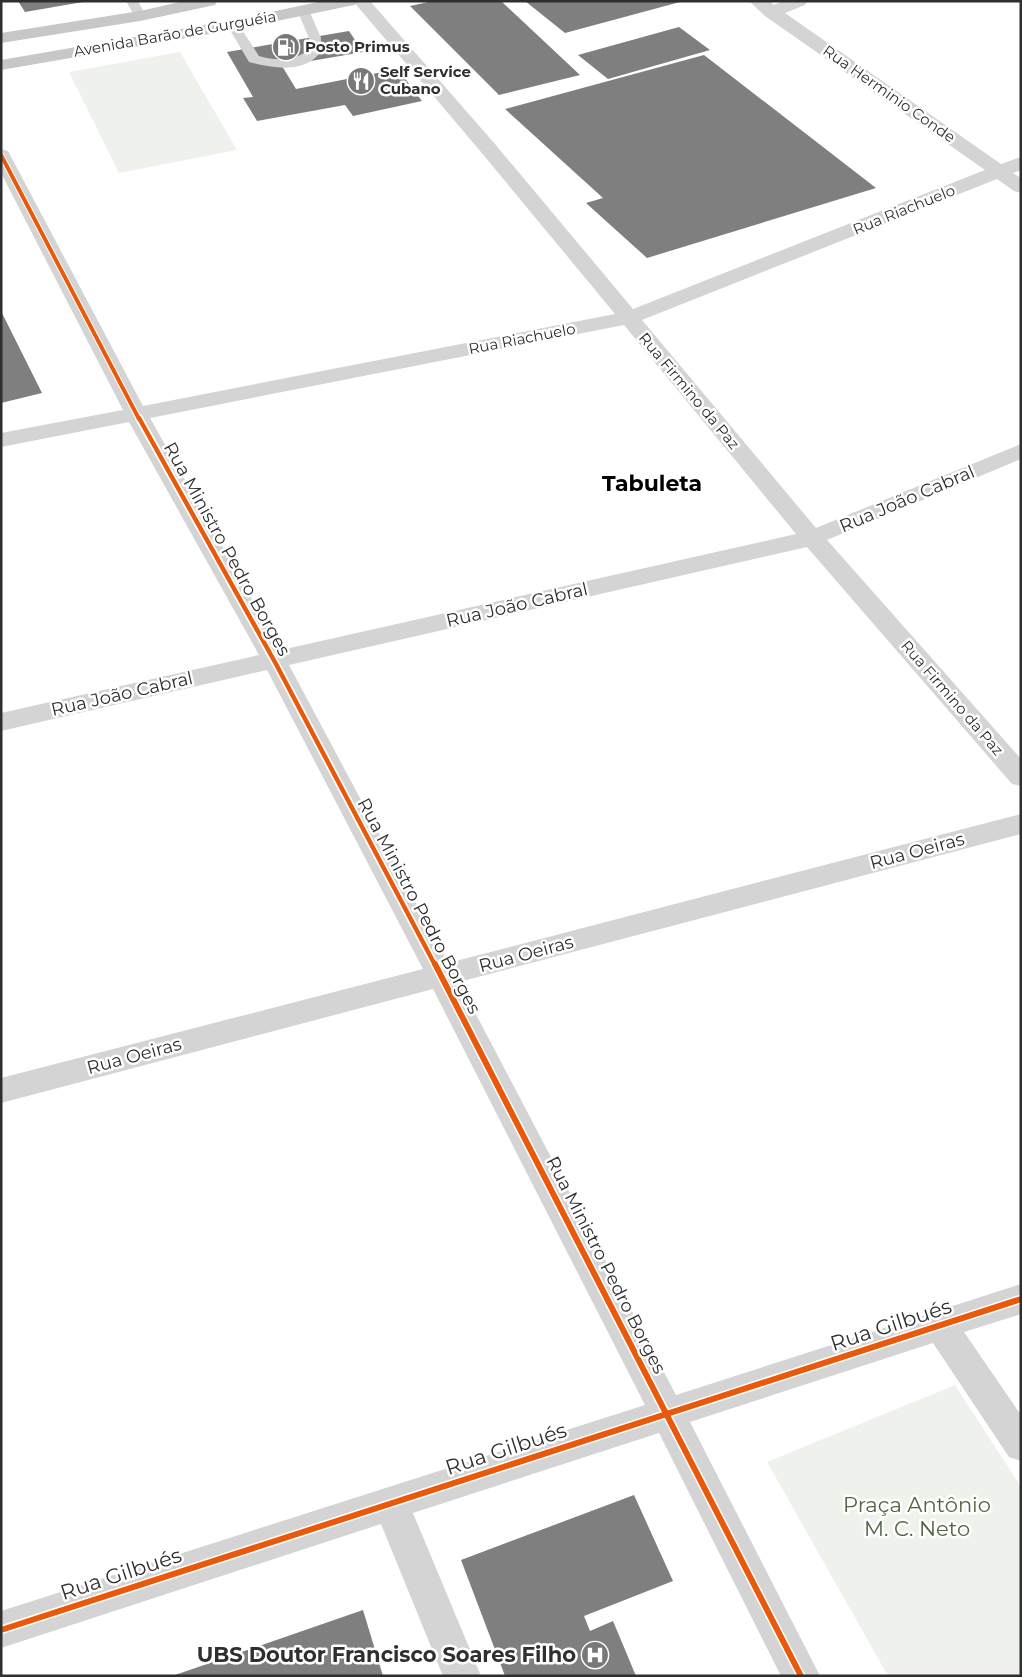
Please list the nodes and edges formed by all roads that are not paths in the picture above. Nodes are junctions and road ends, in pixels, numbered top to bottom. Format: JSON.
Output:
{"nodes":[{"id":1,"x":209,"y":1,"type":"edge"},
{"id":2,"x":349,"y":1,"type":"edge"},
{"id":3,"x":361,"y":1,"type":"edge"},
{"id":4,"x":799,"y":1,"type":"edge"},
{"id":5,"x":764,"y":6,"type":"edge"},
{"id":6,"x":136,"y":8,"type":"edge"},
{"id":7,"x":303,"y":10,"type":"junction"},
{"id":8,"x":233,"y":25,"type":"junction"},
{"id":9,"x":1,"y":38,"type":"edge"},
{"id":10,"x":1,"y":65,"type":"edge"},
{"id":11,"x":1,"y":155,"type":"edge"},
{"id":12,"x":1021,"y":163,"type":"edge"},
{"id":13,"x":1000,"y":172,"type":"junction"},
{"id":14,"x":1021,"y":187,"type":"edge"},
{"id":15,"x":628,"y":318,"type":"junction"},
{"id":16,"x":137,"y":414,"type":"junction"},
{"id":17,"x":1,"y":440,"type":"edge"},
{"id":18,"x":1021,"y":451,"type":"edge"},
{"id":19,"x":812,"y":538,"type":"junction"},
{"id":20,"x":273,"y":660,"type":"junction"},
{"id":21,"x":1,"y":722,"type":"edge"},
{"id":22,"x":1021,"y":777,"type":"edge"},
{"id":23,"x":1021,"y":824,"type":"edge"},
{"id":24,"x":441,"y":977,"type":"junction"},
{"id":25,"x":1,"y":1091,"type":"edge"},
{"id":26,"x":1021,"y":1299,"type":"edge"},
{"id":27,"x":941,"y":1326,"type":"junction"},
{"id":28,"x":668,"y":1414,"type":"junction"},
{"id":29,"x":1021,"y":1445,"type":"edge"},
{"id":30,"x":391,"y":1504,"type":"junction"},
{"id":31,"x":1,"y":1630,"type":"edge"},
{"id":32,"x":462,"y":1676,"type":"edge"},
{"id":33,"x":800,"y":1676,"type":"edge"}],
"edges":[{"from":1,"to":6,"type":"main road","name":"Avenida Barão de Gurguéia"},
{"from":2,"to":7,"type":"main road","name":"Avenida Barão de Gurguéia"},
{"from":3,"to":15,"type":"street","name":"Rua Firmino da Paz"},
{"from":4,"to":5,"type":"street"},
{"from":5,"to":13,"type":"street","name":"Rua Herminio Conde"},
{"from":6,"to":9,"type":"main road","name":"Avenida Barão de Gurguéia"},
{"from":7,"to":8,"type":"main road","name":"Avenida Barão de Gurguéia"},
{"from":7,"to":8,"type":"lane"},
{"from":8,"to":10,"type":"main road","name":"Avenida Barão de Gurguéia"},
{"from":11,"to":16,"type":"street","name":"Rua Ministro Pedro Borges"},
{"from":12,"to":13,"type":"street","name":"Rua Riachuelo"},
{"from":13,"to":14,"type":"street","name":"Rua Herminio Conde"},
{"from":13,"to":15,"type":"street","name":"Rua Riachuelo"},
{"from":15,"to":16,"type":"street","name":"Rua Riachuelo"},
{"from":15,"to":19,"type":"street","name":"Rua Firmino da Paz"},
{"from":16,"to":17,"type":"street","name":"Rua Riachuelo"},
{"from":16,"to":20,"type":"street","name":"Rua Ministro Pedro Borges"},
{"from":18,"to":19,"type":"street","name":"Rua João Cabral"},
{"from":19,"to":20,"type":"street","name":"Rua João Cabral"},
{"from":19,"to":22,"type":"street","name":"Rua Firmino da Paz"},
{"from":20,"to":21,"type":"street","name":"Rua João Cabral"},
{"from":20,"to":24,"type":"street","name":"Rua Ministro Pedro Borges"},
{"from":23,"to":24,"type":"street","name":"Rua Oeiras"},
{"from":24,"to":25,"type":"street","name":"Rua Oeiras"},
{"from":24,"to":28,"type":"street","name":"Rua Ministro Pedro Borges"},
{"from":26,"to":27,"type":"street","name":"Rua Gilbués"},
{"from":27,"to":28,"type":"street","name":"Rua Gilbués"},
{"from":27,"to":29,"type":"street"},
{"from":28,"to":30,"type":"street","name":"Rua Gilbués"},
{"from":28,"to":33,"type":"street","name":"Rua Ministro Pedro Borges"},
{"from":30,"to":31,"type":"street","name":"Rua Gilbués"},
{"from":30,"to":32,"type":"street"}]}
